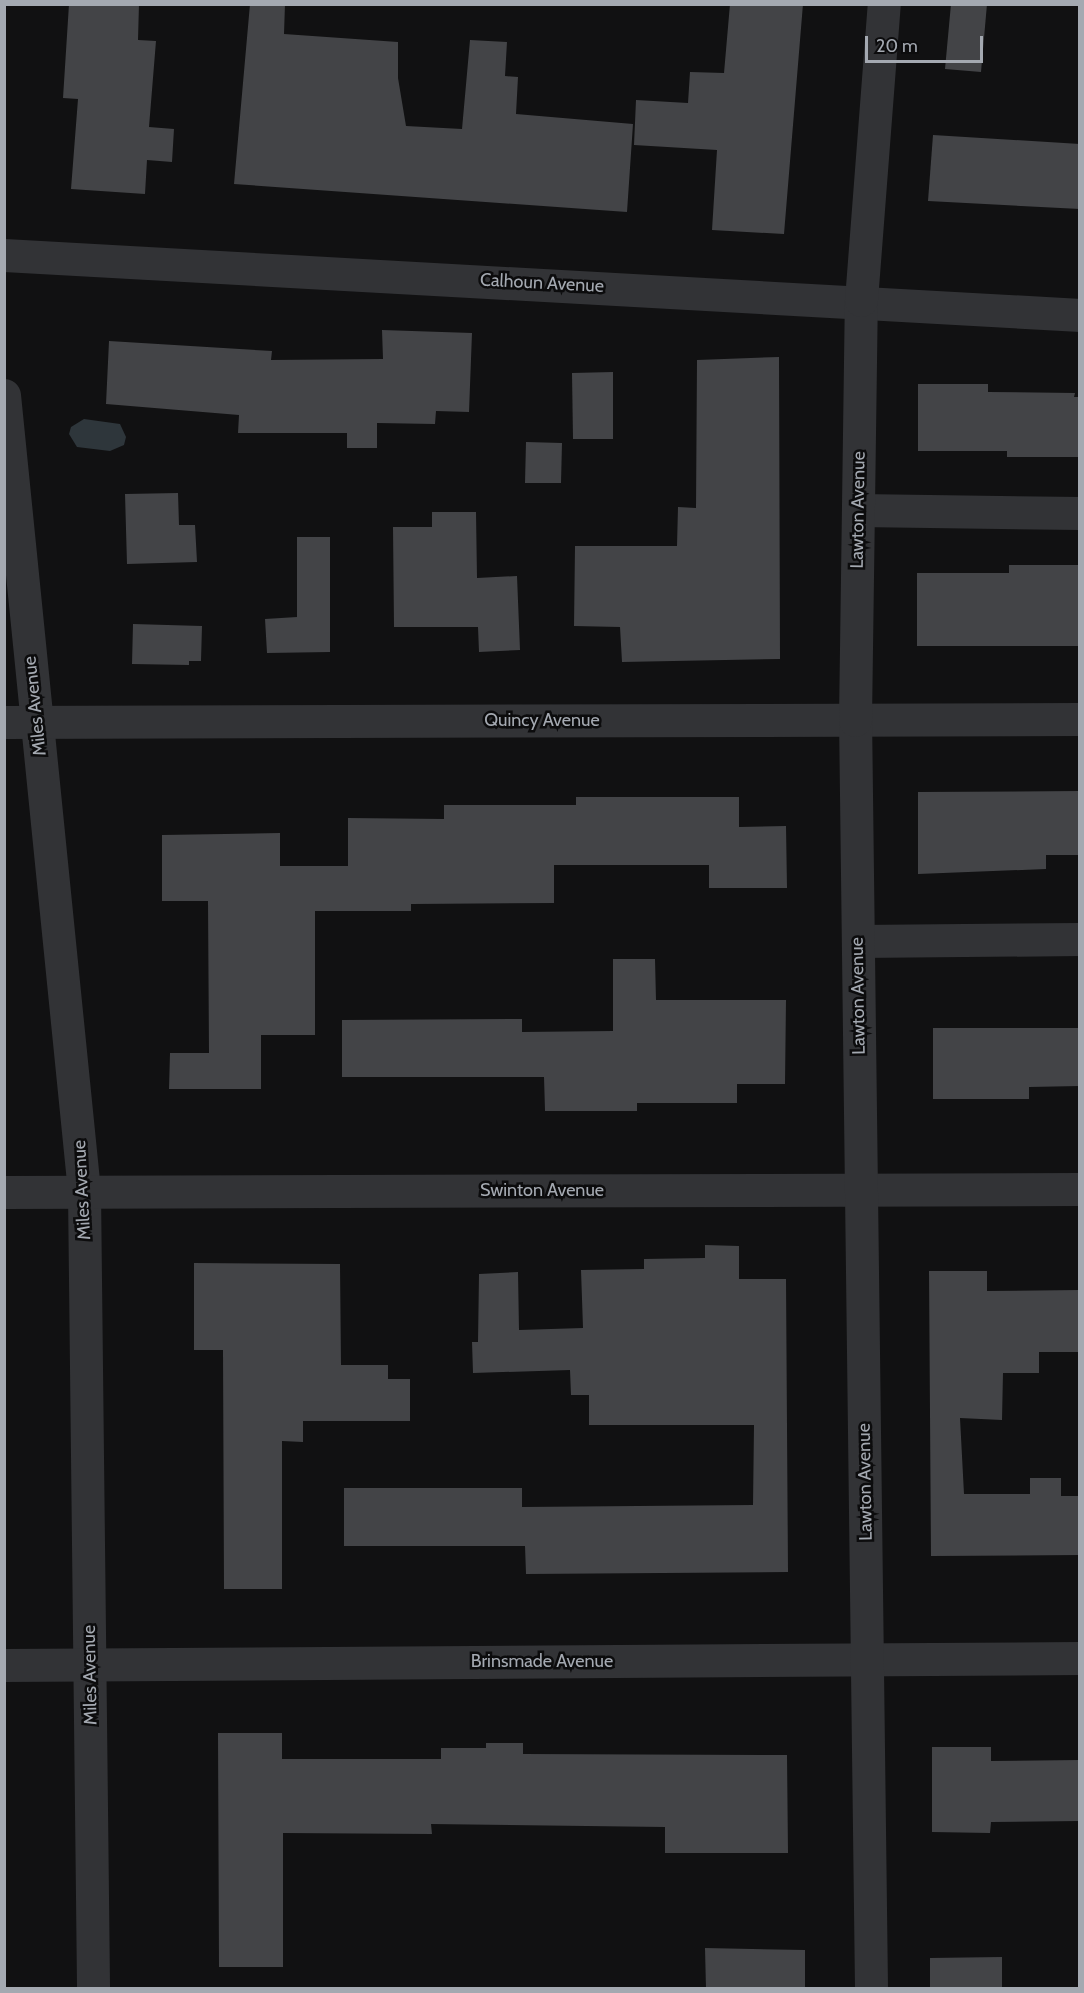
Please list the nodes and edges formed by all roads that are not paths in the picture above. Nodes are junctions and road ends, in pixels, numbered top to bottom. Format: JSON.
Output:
{"nodes":[{"id":1,"x":884,"y":4,"type":"edge"},
{"id":2,"x":4,"y":255,"type":"edge"},
{"id":3,"x":861,"y":300,"type":"junction"},
{"id":4,"x":1080,"y":315,"type":"edge"},
{"id":5,"x":4,"y":394,"type":"edge"},
{"id":6,"x":858,"y":510,"type":"junction"},
{"id":7,"x":1080,"y":513,"type":"edge"},
{"id":8,"x":1080,"y":719,"type":"edge"},
{"id":9,"x":855,"y":720,"type":"junction"},
{"id":10,"x":20,"y":722,"type":"edge"},
{"id":11,"x":1080,"y":939,"type":"edge"},
{"id":12,"x":858,"y":941,"type":"junction"},
{"id":13,"x":1080,"y":1189,"type":"edge"},
{"id":14,"x":860,"y":1190,"type":"junction"},
{"id":15,"x":84,"y":1191,"type":"junction"},
{"id":16,"x":4,"y":1192,"type":"edge"},
{"id":17,"x":1080,"y":1658,"type":"edge"},
{"id":18,"x":868,"y":1659,"type":"junction"},
{"id":19,"x":4,"y":1665,"type":"edge"},
{"id":20,"x":90,"y":1665,"type":"junction"},
{"id":21,"x":93,"y":1989,"type":"edge"},
{"id":22,"x":871,"y":1989,"type":"edge"}],
"edges":[{"from":1,"to":3,"type":"street","name":"Lawton Avenue"},
{"from":2,"to":3,"type":"street","name":"Calhoun Avenue"},
{"from":3,"to":4,"type":"street","name":"Calhoun Avenue"},
{"from":3,"to":6,"type":"street","name":"Lawton Avenue"},
{"from":5,"to":10,"type":"street","name":"Miles Avenue"},
{"from":6,"to":7,"type":"street"},
{"from":6,"to":9,"type":"street","name":"Lawton Avenue"},
{"from":8,"to":9,"type":"street","name":"Quincy Avenue"},
{"from":9,"to":10,"type":"street","name":"Quincy Avenue"},
{"from":9,"to":12,"type":"street","name":"Lawton Avenue"},
{"from":10,"to":15,"type":"street","name":"Miles Avenue"},
{"from":11,"to":12,"type":"street"},
{"from":12,"to":14,"type":"street","name":"Lawton Avenue"},
{"from":13,"to":14,"type":"street","name":"Swinton Avenue"},
{"from":14,"to":15,"type":"street","name":"Swinton Avenue"},
{"from":14,"to":18,"type":"street","name":"Lawton Avenue"},
{"from":15,"to":16,"type":"street","name":"Swinton Avenue"},
{"from":15,"to":20,"type":"street","name":"Miles Avenue"},
{"from":17,"to":18,"type":"street","name":"Brinsmade Avenue"},
{"from":18,"to":20,"type":"street","name":"Brinsmade Avenue"},
{"from":18,"to":22,"type":"street","name":"Lawton Avenue"},
{"from":19,"to":20,"type":"street","name":"Brinsmade Avenue"},
{"from":20,"to":21,"type":"street","name":"Miles Avenue"}]}
